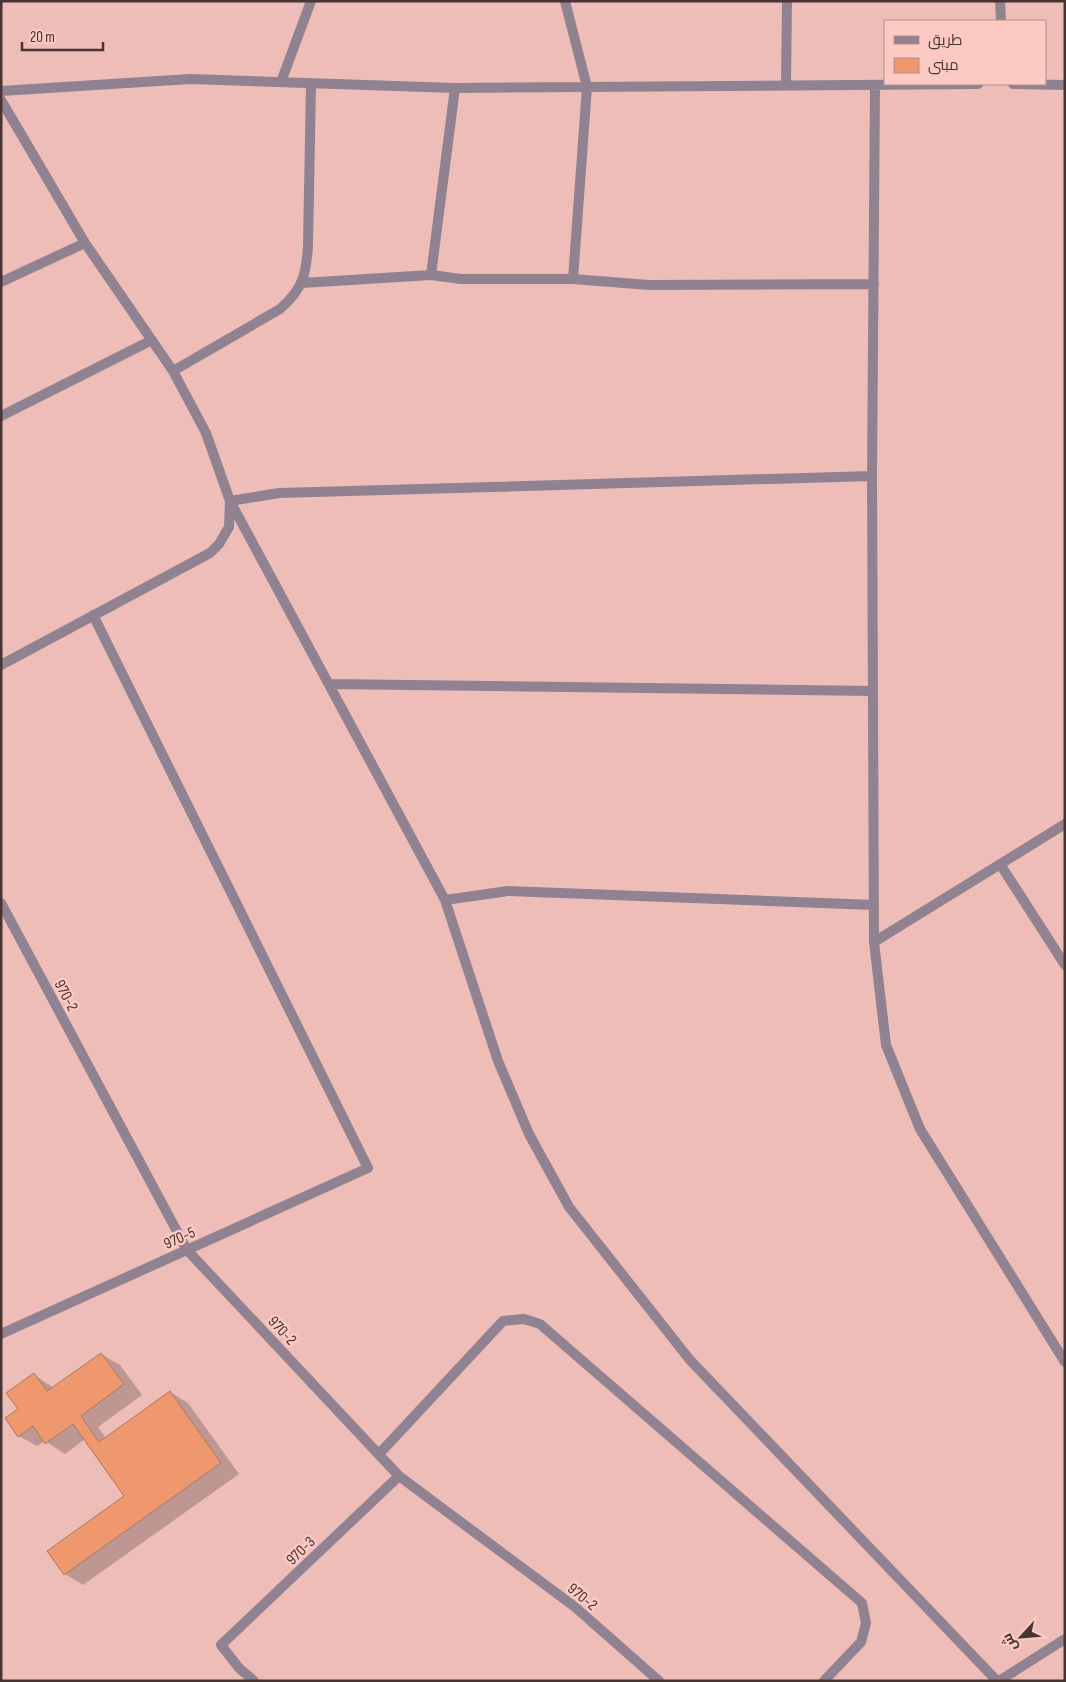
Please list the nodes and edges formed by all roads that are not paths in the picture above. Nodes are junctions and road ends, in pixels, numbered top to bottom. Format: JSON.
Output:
{"nodes":[{"id":1,"x":311,"y":1,"type":"edge"},
{"id":2,"x":565,"y":1,"type":"edge"},
{"id":3,"x":787,"y":1,"type":"edge"},
{"id":4,"x":1000,"y":1,"type":"edge"},
{"id":5,"x":1001,"y":20,"type":"edge"},
{"id":6,"x":281,"y":82,"type":"junction"},
{"id":7,"x":311,"y":83,"type":"junction"},
{"id":8,"x":786,"y":85,"type":"junction"},
{"id":9,"x":875,"y":85,"type":"junction"},
{"id":10,"x":884,"y":85,"type":"edge"},
{"id":11,"x":1046,"y":85,"type":"edge"},
{"id":12,"x":1065,"y":85,"type":"edge"},
{"id":13,"x":588,"y":87,"type":"junction"},
{"id":14,"x":455,"y":88,"type":"junction"},
{"id":15,"x":1,"y":91,"type":"edge"},
{"id":16,"x":1,"y":100,"type":"edge"},
{"id":17,"x":85,"y":243,"type":"junction"},
{"id":18,"x":431,"y":275,"type":"junction"},
{"id":19,"x":573,"y":279,"type":"junction"},
{"id":20,"x":1,"y":282,"type":"edge"},
{"id":21,"x":302,"y":284,"type":"junction"},
{"id":22,"x":874,"y":284,"type":"junction"},
{"id":23,"x":152,"y":340,"type":"junction"},
{"id":24,"x":173,"y":371,"type":"junction"},
{"id":25,"x":1,"y":416,"type":"edge"},
{"id":26,"x":872,"y":476,"type":"junction"},
{"id":27,"x":230,"y":501,"type":"junction"},
{"id":28,"x":93,"y":615,"type":"junction"},
{"id":29,"x":1,"y":665,"type":"edge"},
{"id":30,"x":329,"y":684,"type":"junction"},
{"id":31,"x":873,"y":691,"type":"junction"},
{"id":32,"x":1065,"y":824,"type":"edge"},
{"id":33,"x":1000,"y":864,"type":"junction"},
{"id":34,"x":445,"y":900,"type":"junction"},
{"id":35,"x":1,"y":903,"type":"edge"},
{"id":36,"x":874,"y":905,"type":"junction"},
{"id":37,"x":874,"y":942,"type":"junction"},
{"id":38,"x":1065,"y":965,"type":"edge"},
{"id":39,"x":187,"y":1250,"type":"junction"},
{"id":40,"x":1,"y":1334,"type":"edge"},
{"id":41,"x":1065,"y":1362,"type":"edge"},
{"id":42,"x":380,"y":1454,"type":"junction"},
{"id":43,"x":399,"y":1476,"type":"junction"},
{"id":44,"x":1065,"y":1639,"type":"edge"},
{"id":45,"x":254,"y":1681,"type":"edge"},
{"id":46,"x":659,"y":1681,"type":"edge"},
{"id":47,"x":824,"y":1681,"type":"edge"},
{"id":48,"x":998,"y":1681,"type":"edge"}],
"edges":[{"from":1,"to":6,"type":"street"},
{"from":2,"to":13,"type":"street"},
{"from":3,"to":8,"type":"street"},
{"from":4,"to":5,"type":"street"},
{"from":6,"to":7,"type":"street"},
{"from":6,"to":15,"type":"street"},
{"from":7,"to":14,"type":"street"},
{"from":7,"to":21,"type":"street"},
{"from":8,"to":9,"type":"street"},
{"from":8,"to":13,"type":"street"},
{"from":9,"to":10,"type":"street"},
{"from":9,"to":22,"type":"street"},
{"from":11,"to":12,"type":"street"},
{"from":13,"to":14,"type":"street"},
{"from":13,"to":19,"type":"street"},
{"from":14,"to":18,"type":"street"},
{"from":16,"to":17,"type":"street"},
{"from":17,"to":20,"type":"street"},
{"from":17,"to":23,"type":"street"},
{"from":18,"to":19,"type":"street"},
{"from":18,"to":21,"type":"street"},
{"from":19,"to":22,"type":"street"},
{"from":21,"to":24,"type":"street"},
{"from":22,"to":26,"type":"street"},
{"from":23,"to":24,"type":"street"},
{"from":23,"to":25,"type":"street"},
{"from":24,"to":27,"type":"street"},
{"from":26,"to":27,"type":"street"},
{"from":26,"to":31,"type":"street"},
{"from":27,"to":28,"type":"street"},
{"from":27,"to":30,"type":"street"},
{"from":28,"to":29,"type":"street"},
{"from":28,"to":39,"type":"street","name":"970-5"},
{"from":30,"to":31,"type":"street"},
{"from":30,"to":34,"type":"street"},
{"from":31,"to":36,"type":"street"},
{"from":32,"to":33,"type":"street"},
{"from":33,"to":37,"type":"street"},
{"from":33,"to":38,"type":"street"},
{"from":34,"to":36,"type":"street"},
{"from":34,"to":48,"type":"street"},
{"from":35,"to":39,"type":"street","name":"970-2"},
{"from":36,"to":37,"type":"street"},
{"from":37,"to":41,"type":"street"},
{"from":39,"to":40,"type":"street","name":"970-5"},
{"from":39,"to":42,"type":"street","name":"970-2"},
{"from":42,"to":43,"type":"street","name":"970-2"},
{"from":42,"to":47,"type":"street"},
{"from":43,"to":45,"type":"street","name":"970-3"},
{"from":43,"to":46,"type":"street","name":"970-2"},
{"from":44,"to":48,"type":"street"}]}
